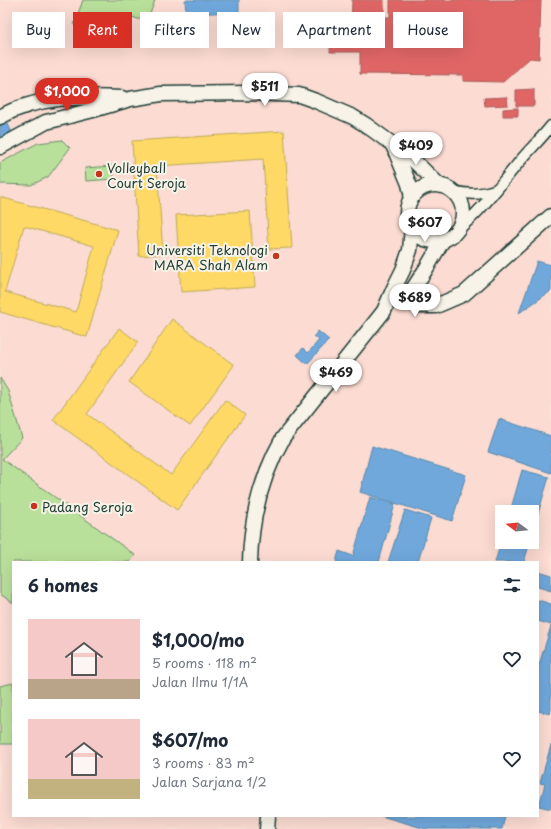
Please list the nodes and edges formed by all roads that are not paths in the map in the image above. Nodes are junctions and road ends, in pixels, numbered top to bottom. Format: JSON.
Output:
{"nodes":[{"id":1,"x":130,"y":99,"type":"junction"},
{"id":2,"x":0,"y":117,"type":"edge"},
{"id":3,"x":551,"y":126,"type":"edge"},
{"id":4,"x":393,"y":145,"type":"junction"},
{"id":5,"x":0,"y":147,"type":"edge"},
{"id":6,"x":439,"y":185,"type":"junction"},
{"id":7,"x":499,"y":188,"type":"junction"},
{"id":8,"x":453,"y":191,"type":"junction"},
{"id":9,"x":412,"y":197,"type":"junction"},
{"id":10,"x":551,"y":216,"type":"edge"},
{"id":11,"x":412,"y":228,"type":"junction"},
{"id":12,"x":457,"y":230,"type":"junction"},
{"id":13,"x":443,"y":240,"type":"junction"},
{"id":14,"x":250,"y":561,"type":"edge"},
{"id":15,"x":268,"y":817,"type":"edge"},
{"id":16,"x":267,"y":829,"type":"edge"}],
"edges":[{"from":1,"to":2,"type":"street"},
{"from":1,"to":4,"type":"street"},
{"from":1,"to":5,"type":"street"},
{"from":3,"to":7,"type":"street"},
{"from":4,"to":6,"type":"street"},
{"from":4,"to":9,"type":"street"},
{"from":6,"to":8,"type":"street"},
{"from":6,"to":9,"type":"street"},
{"from":7,"to":8,"type":"street"},
{"from":7,"to":12,"type":"street"},
{"from":8,"to":12,"type":"street"},
{"from":9,"to":11,"type":"street"},
{"from":10,"to":13,"type":"street"},
{"from":11,"to":13,"type":"street"},
{"from":11,"to":14,"type":"street"},
{"from":12,"to":13,"type":"street"},
{"from":15,"to":16,"type":"street"}]}
